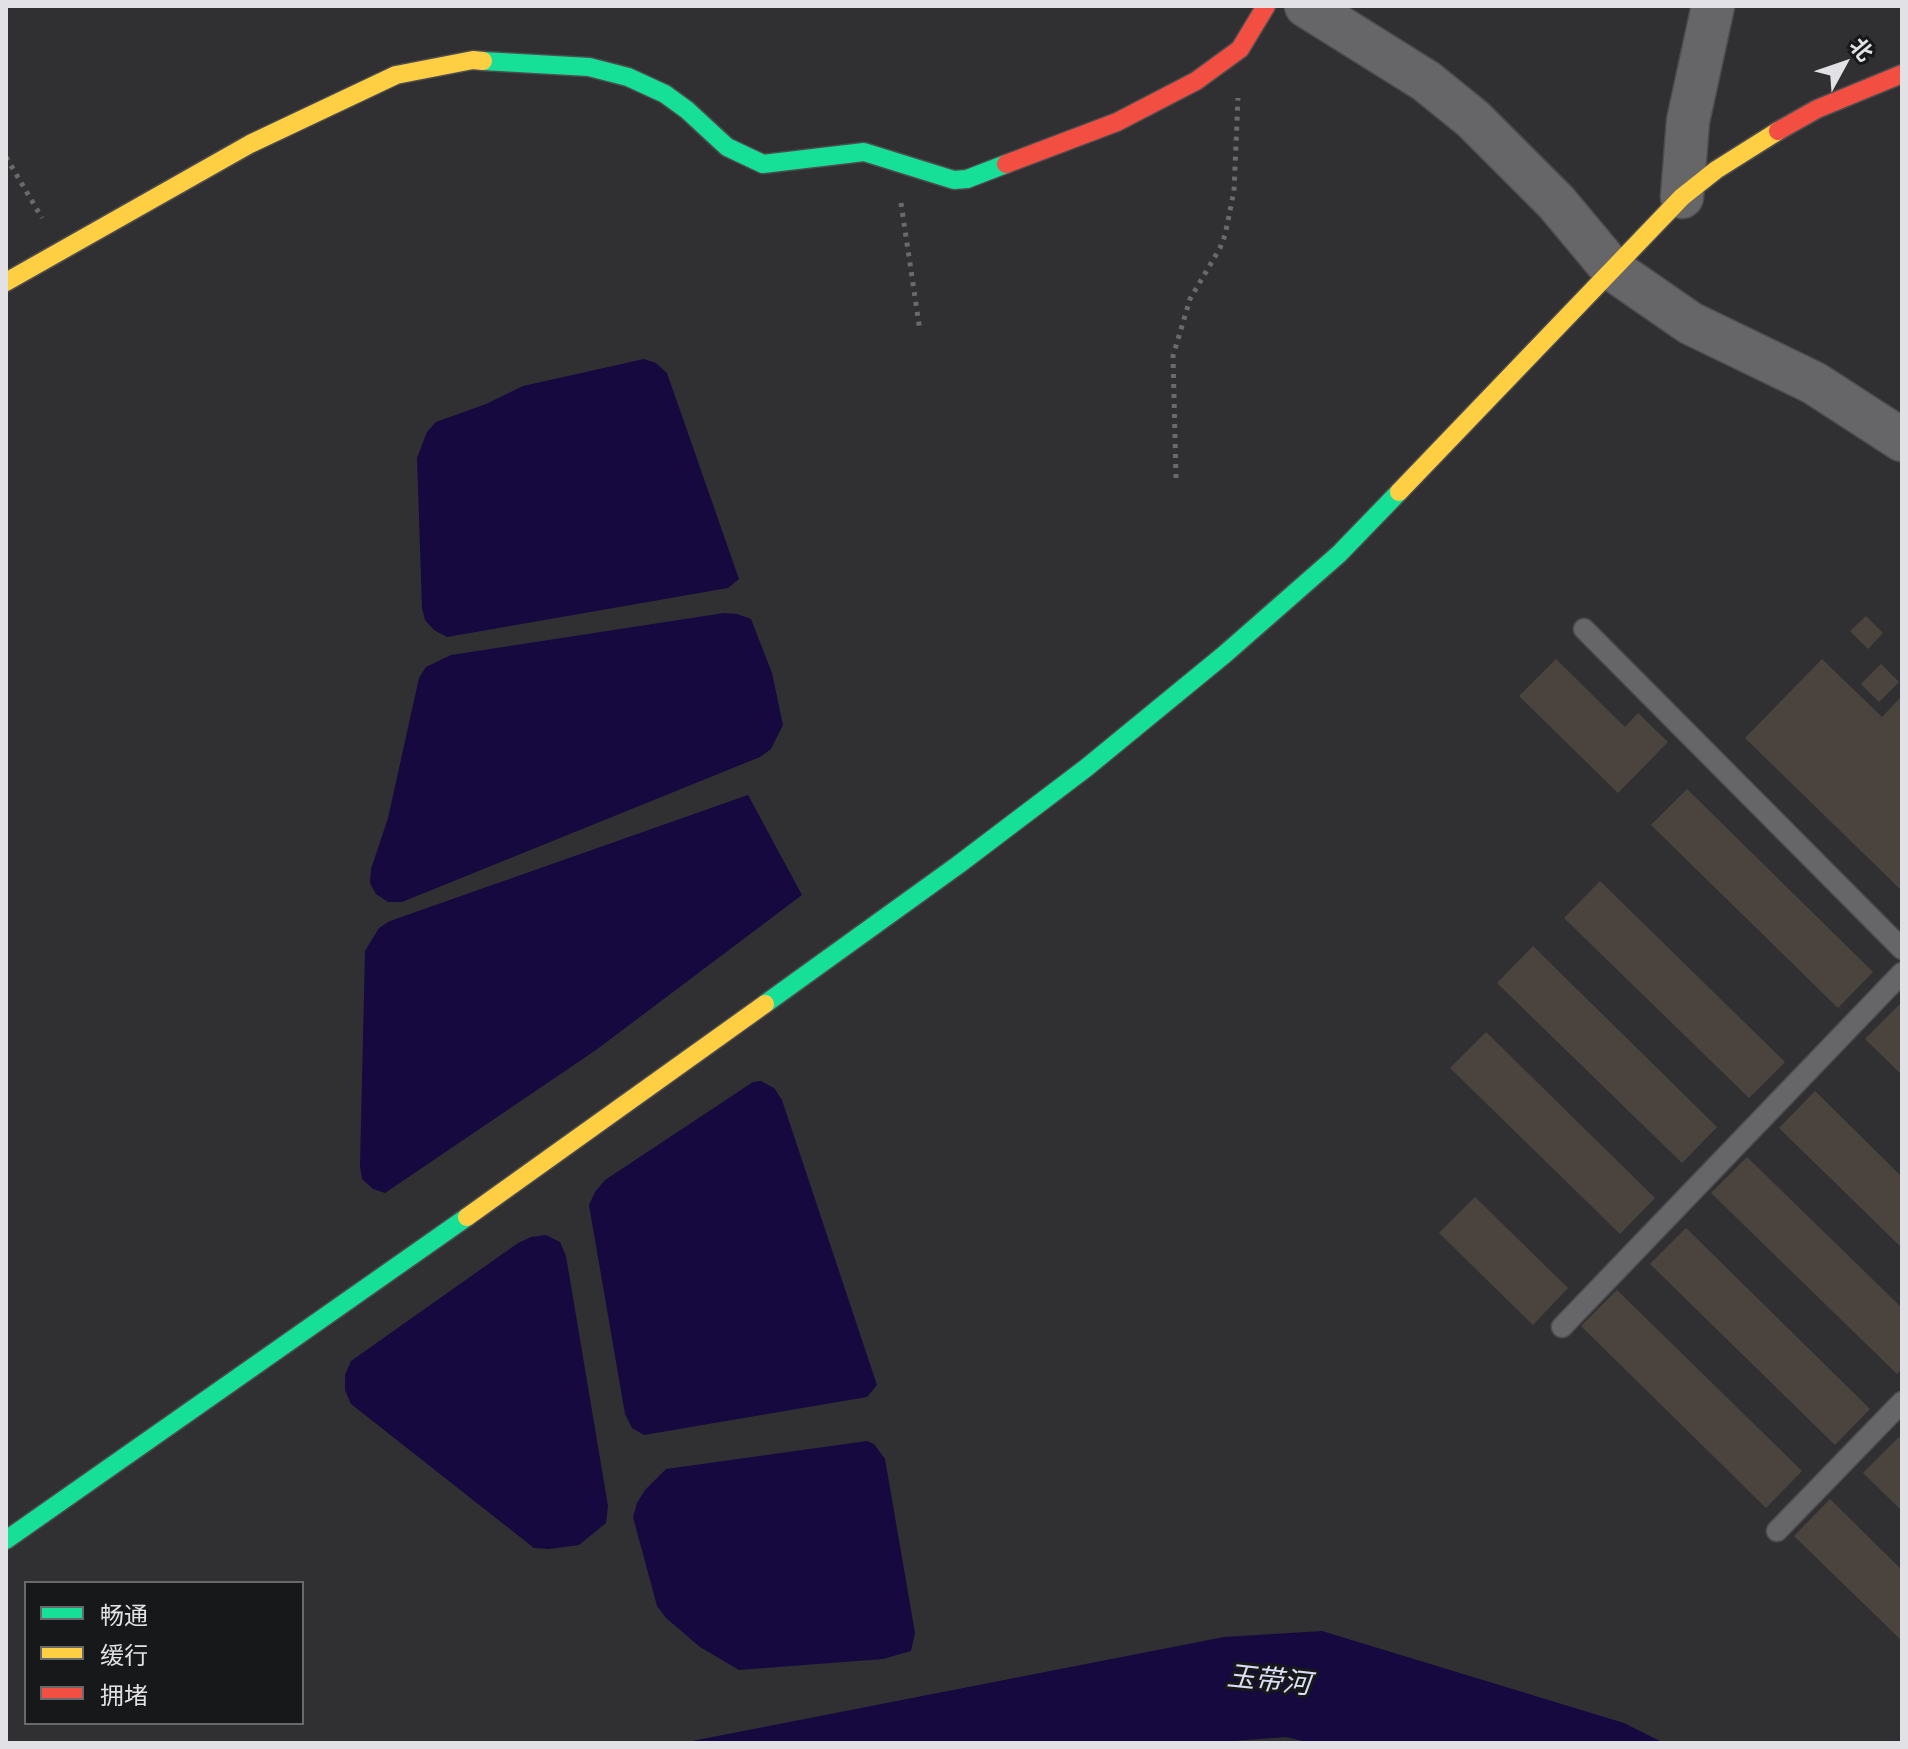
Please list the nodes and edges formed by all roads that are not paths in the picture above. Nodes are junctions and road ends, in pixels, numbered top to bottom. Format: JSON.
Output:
{"nodes":[{"id":1,"x":1266,"y":6,"type":"edge"},
{"id":2,"x":1306,"y":6,"type":"edge"},
{"id":3,"x":1713,"y":6,"type":"edge"},
{"id":4,"x":1902,"y":74,"type":"edge"},
{"id":5,"x":1682,"y":197,"type":"junction"},
{"id":6,"x":1612,"y":269,"type":"junction"},
{"id":7,"x":6,"y":282,"type":"edge"},
{"id":8,"x":1902,"y":440,"type":"edge"},
{"id":9,"x":1584,"y":629,"type":"dead end"},
{"id":10,"x":1902,"y":949,"type":"edge"},
{"id":11,"x":1902,"y":973,"type":"edge"},
{"id":12,"x":1562,"y":1327,"type":"dead end"},
{"id":13,"x":1902,"y":1402,"type":"edge"},
{"id":14,"x":1777,"y":1531,"type":"dead end"},
{"id":15,"x":6,"y":1540,"type":"edge"}],
"edges":[{"from":1,"to":7,"type":"street"},
{"from":2,"to":6,"type":"street"},
{"from":3,"to":5,"type":"street"},
{"from":4,"to":5,"type":"street"},
{"from":5,"to":6,"type":"street"},
{"from":6,"to":8,"type":"street"},
{"from":6,"to":15,"type":"street"},
{"from":9,"to":10,"type":"lane"},
{"from":11,"to":12,"type":"lane"},
{"from":13,"to":14,"type":"lane"}]}
